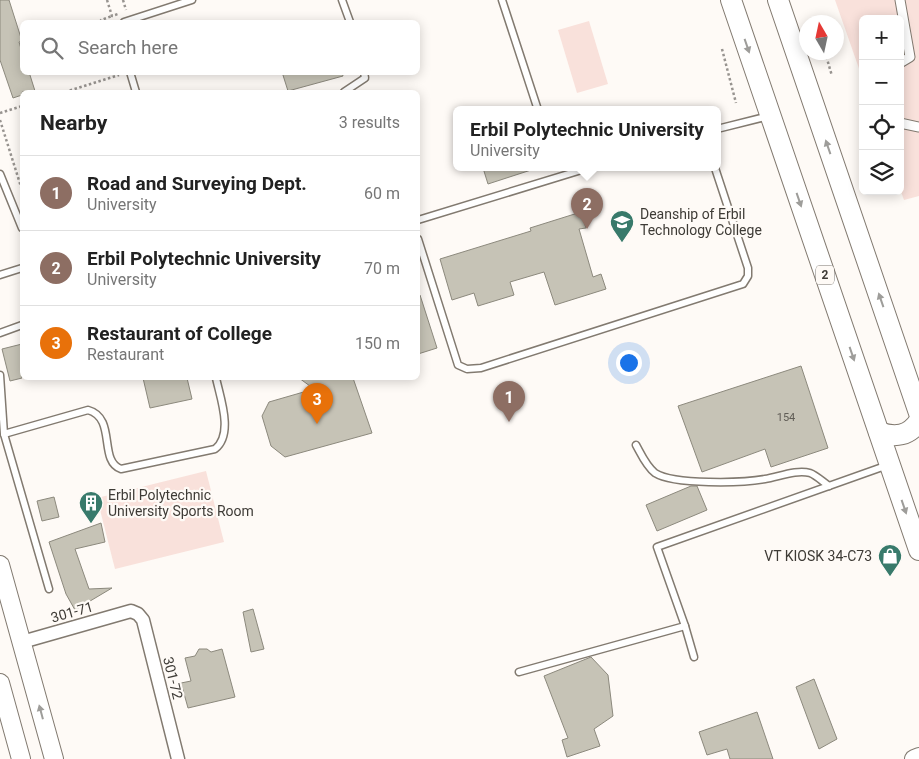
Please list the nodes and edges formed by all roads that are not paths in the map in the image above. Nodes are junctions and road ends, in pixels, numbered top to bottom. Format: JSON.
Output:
{"nodes":[{"id":1,"x":192,"y":0,"type":"edge"},
{"id":2,"x":342,"y":0,"type":"edge"},
{"id":3,"x":502,"y":0,"type":"edge"},
{"id":4,"x":731,"y":0,"type":"edge"},
{"id":5,"x":778,"y":0,"type":"edge"},
{"id":6,"x":900,"y":0,"type":"edge"},
{"id":7,"x":130,"y":20,"type":"edge"},
{"id":8,"x":349,"y":20,"type":"edge"},
{"id":9,"x":915,"y":55,"type":"edge"},
{"id":10,"x":131,"y":75,"type":"edge"},
{"id":11,"x":364,"y":75,"type":"edge"},
{"id":12,"x":135,"y":90,"type":"edge"},
{"id":13,"x":347,"y":90,"type":"edge"},
{"id":14,"x":537,"y":106,"type":"edge"},
{"id":15,"x":771,"y":116,"type":"junction"},
{"id":16,"x":904,"y":124,"type":"edge"},
{"id":17,"x":919,"y":126,"type":"edge"},
{"id":18,"x":721,"y":128,"type":"edge"},
{"id":19,"x":558,"y":171,"type":"edge"},
{"id":20,"x":577,"y":171,"type":"edge"},
{"id":21,"x":716,"y":171,"type":"edge"},
{"id":22,"x":0,"y":174,"type":"edge"},
{"id":23,"x":559,"y":176,"type":"junction"},
{"id":24,"x":420,"y":219,"type":"edge"},
{"id":25,"x":20,"y":223,"type":"edge"},
{"id":26,"x":420,"y":244,"type":"edge"},
{"id":27,"x":20,"y":269,"type":"edge"},
{"id":28,"x":0,"y":275,"type":"edge"},
{"id":29,"x":20,"y":326,"type":"edge"},
{"id":30,"x":0,"y":333,"type":"edge"},
{"id":31,"x":0,"y":375,"type":"edge"},
{"id":32,"x":216,"y":380,"type":"edge"},
{"id":33,"x":919,"y":413,"type":"edge"},
{"id":34,"x":919,"y":421,"type":"edge"},
{"id":35,"x":879,"y":432,"type":"junction"},
{"id":36,"x":4,"y":434,"type":"junction"},
{"id":37,"x":636,"y":445,"type":"dead end"},
{"id":38,"x":890,"y":464,"type":"junction"},
{"id":39,"x":829,"y":486,"type":"junction"},
{"id":40,"x":919,"y":550,"type":"edge"},
{"id":41,"x":0,"y":566,"type":"edge"},
{"id":42,"x":49,"y":589,"type":"dead end"},
{"id":43,"x":131,"y":611,"type":"joint"},
{"id":44,"x":685,"y":626,"type":"junction"},
{"id":45,"x":22,"y":642,"type":"junction"},
{"id":46,"x":694,"y":657,"type":"dead end"},
{"id":47,"x":519,"y":672,"type":"dead end"},
{"id":48,"x":0,"y":683,"type":"edge"},
{"id":49,"x":919,"y":757,"type":"edge"},
{"id":50,"x":21,"y":759,"type":"edge"},
{"id":51,"x":54,"y":759,"type":"edge"},
{"id":52,"x":178,"y":759,"type":"edge"},
{"id":53,"x":914,"y":759,"type":"edge"}],
"edges":[{"from":1,"to":7,"type":"lane"},
{"from":2,"to":8,"type":"lane"},
{"from":3,"to":14,"type":"lane"},
{"from":4,"to":15,"type":"highway","number":"2","one_way":true},
{"from":33,"to":5,"type":"highway","one_way":true},
{"from":6,"to":9,"type":"street"},
{"from":10,"to":12,"type":"lane"},
{"from":11,"to":13,"type":"lane"},
{"from":15,"to":18,"type":"lane"},
{"from":15,"to":35,"type":"highway","number":"2","one_way":true},
{"from":16,"to":17,"type":"street"},
{"from":19,"to":23,"type":"lane"},
{"from":20,"to":23,"type":"lane"},
{"from":21,"to":26,"type":"lane"},
{"from":22,"to":25,"type":"lane"},
{"from":23,"to":24,"type":"lane"},
{"from":27,"to":28,"type":"lane"},
{"from":29,"to":30,"type":"lane"},
{"from":31,"to":36,"type":"lane"},
{"from":32,"to":36,"type":"lane"},
{"from":34,"to":35,"type":"highway"},
{"from":35,"to":38,"type":"highway","number":"2"},
{"from":36,"to":42,"type":"lane"},
{"from":37,"to":39,"type":"lane"},
{"from":38,"to":39,"type":"lane"},
{"from":38,"to":40,"type":"highway","number":"2","one_way":true},
{"from":39,"to":44,"type":"lane"},
{"from":41,"to":45,"type":"main road"},
{"from":43,"to":45,"type":"street","name":"301-71"},
{"from":43,"to":52,"type":"street","name":"301-72"},
{"from":44,"to":46,"type":"lane"},
{"from":44,"to":47,"type":"lane"},
{"from":51,"to":45,"type":"main road","one_way":true},
{"from":48,"to":50,"type":"main road"},
{"from":49,"to":53,"type":"main road"}]}
